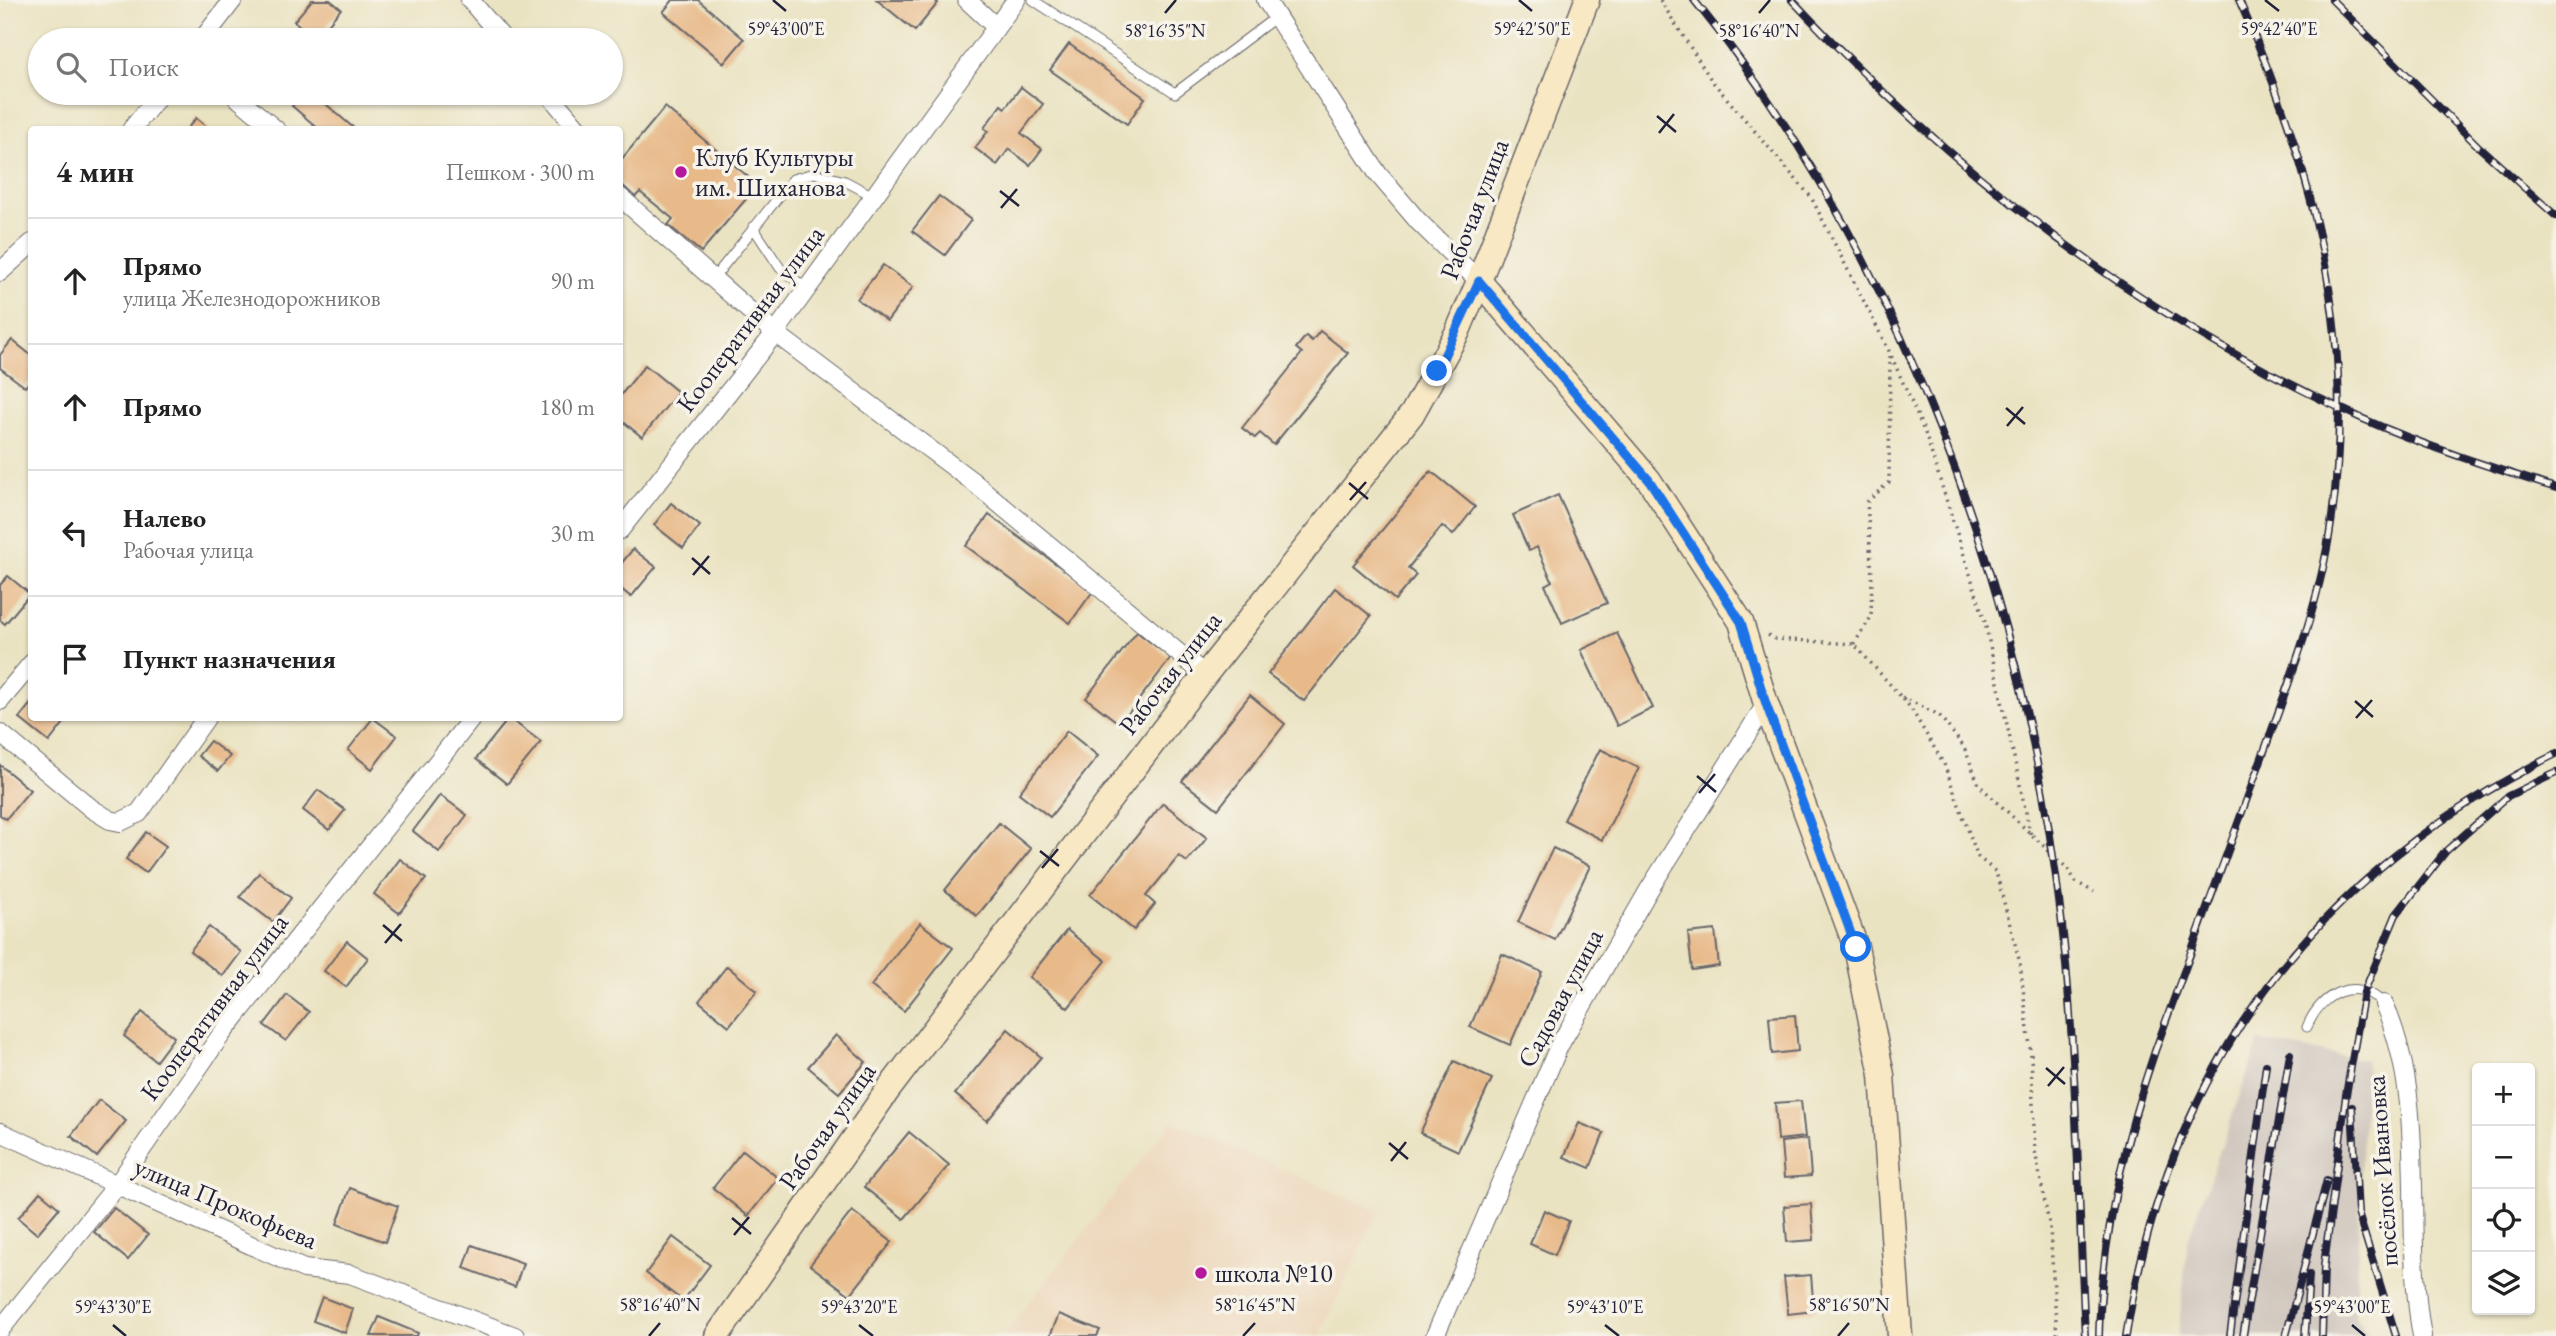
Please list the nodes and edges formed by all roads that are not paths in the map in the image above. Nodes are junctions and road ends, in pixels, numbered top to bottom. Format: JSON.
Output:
{"nodes":[{"id":1,"x":233,"y":0,"type":"edge"},
{"id":2,"x":470,"y":0,"type":"edge"},
{"id":3,"x":967,"y":0,"type":"edge"},
{"id":4,"x":1016,"y":0,"type":"edge"},
{"id":5,"x":1033,"y":0,"type":"edge"},
{"id":6,"x":1266,"y":0,"type":"edge"},
{"id":7,"x":1587,"y":0,"type":"edge"},
{"id":8,"x":1276,"y":16,"type":"junction"},
{"id":9,"x":996,"y":27,"type":"junction"},
{"id":10,"x":211,"y":28,"type":"edge"},
{"id":11,"x":494,"y":28,"type":"edge"},
{"id":12,"x":151,"y":105,"type":"edge"},
{"id":13,"x":246,"y":105,"type":"edge"},
{"id":14,"x":558,"y":105,"type":"edge"},
{"id":15,"x":134,"y":126,"type":"edge"},
{"id":16,"x":271,"y":126,"type":"edge"},
{"id":17,"x":576,"y":126,"type":"edge"},
{"id":18,"x":875,"y":197,"type":"junction"},
{"id":19,"x":623,"y":200,"type":"edge"},
{"id":20,"x":753,"y":228,"type":"junction"},
{"id":21,"x":28,"y":246,"type":"edge"},
{"id":22,"x":4,"y":263,"type":"edge"},
{"id":23,"x":713,"y":279,"type":"junction"},
{"id":24,"x":1479,"y":281,"type":"junction"},
{"id":25,"x":807,"y":289,"type":"junction"},
{"id":26,"x":775,"y":333,"type":"junction"},
{"id":27,"x":623,"y":526,"type":"edge"},
{"id":28,"x":28,"y":668,"type":"edge"},
{"id":29,"x":1205,"y":675,"type":"junction"},
{"id":30,"x":0,"y":701,"type":"edge"},
{"id":31,"x":1766,"y":704,"type":"junction"},
{"id":32,"x":204,"y":721,"type":"edge"},
{"id":33,"x":470,"y":721,"type":"edge"},
{"id":34,"x":0,"y":733,"type":"edge"},
{"id":35,"x":2384,"y":1004,"type":"joint"},
{"id":36,"x":2307,"y":1027,"type":"dead end"},
{"id":37,"x":0,"y":1132,"type":"edge"},
{"id":38,"x":117,"y":1185,"type":"junction"},
{"id":39,"x":0,"y":1330,"type":"edge"},
{"id":40,"x":515,"y":1336,"type":"edge"},
{"id":41,"x":717,"y":1336,"type":"edge"},
{"id":42,"x":1435,"y":1336,"type":"edge"},
{"id":43,"x":1900,"y":1336,"type":"edge"},
{"id":44,"x":2422,"y":1336,"type":"edge"}],
"edges":[{"from":1,"to":10,"type":"street"},
{"from":2,"to":11,"type":"street"},
{"from":3,"to":9,"type":"street"},
{"from":4,"to":9,"type":"street","name":"Кооперативная улица"},
{"from":5,"to":8,"type":"lane"},
{"from":6,"to":8,"type":"street"},
{"from":7,"to":24,"type":"street","name":"Рабочая улица"},
{"from":8,"to":24,"type":"street"},
{"from":9,"to":18,"type":"street","name":"Кооперативная улица"},
{"from":12,"to":15,"type":"street"},
{"from":13,"to":16,"type":"street"},
{"from":14,"to":17,"type":"street"},
{"from":18,"to":20,"type":"lane"},
{"from":18,"to":25,"type":"street","name":"Кооперативная улица"},
{"from":19,"to":23,"type":"street"},
{"from":20,"to":23,"type":"lane"},
{"from":20,"to":25,"type":"lane"},
{"from":21,"to":22,"type":"street"},
{"from":23,"to":26,"type":"street"},
{"from":24,"to":29,"type":"street","name":"Рабочая улица"},
{"from":24,"to":31,"type":"street"},
{"from":25,"to":26,"type":"street","name":"Кооперативная улица"},
{"from":26,"to":27,"type":"street","name":"Кооперативная улица"},
{"from":26,"to":29,"type":"street"},
{"from":28,"to":30,"type":"street"},
{"from":29,"to":41,"type":"street","name":"Рабочая улица"},
{"from":31,"to":42,"type":"street","name":"Садовая улица"},
{"from":31,"to":43,"type":"street"},
{"from":32,"to":34,"type":"street"},
{"from":33,"to":38,"type":"street","name":"Кооперативная улица"},
{"from":35,"to":36,"type":"lane"},
{"from":35,"to":44,"type":"street","name":"посёлок Ивановка"},
{"from":37,"to":38,"type":"street","name":"улица Прокофьева"},
{"from":38,"to":39,"type":"street","name":"Кооперативная улица"},
{"from":38,"to":40,"type":"street","name":"улица Прокофьева"}]}
